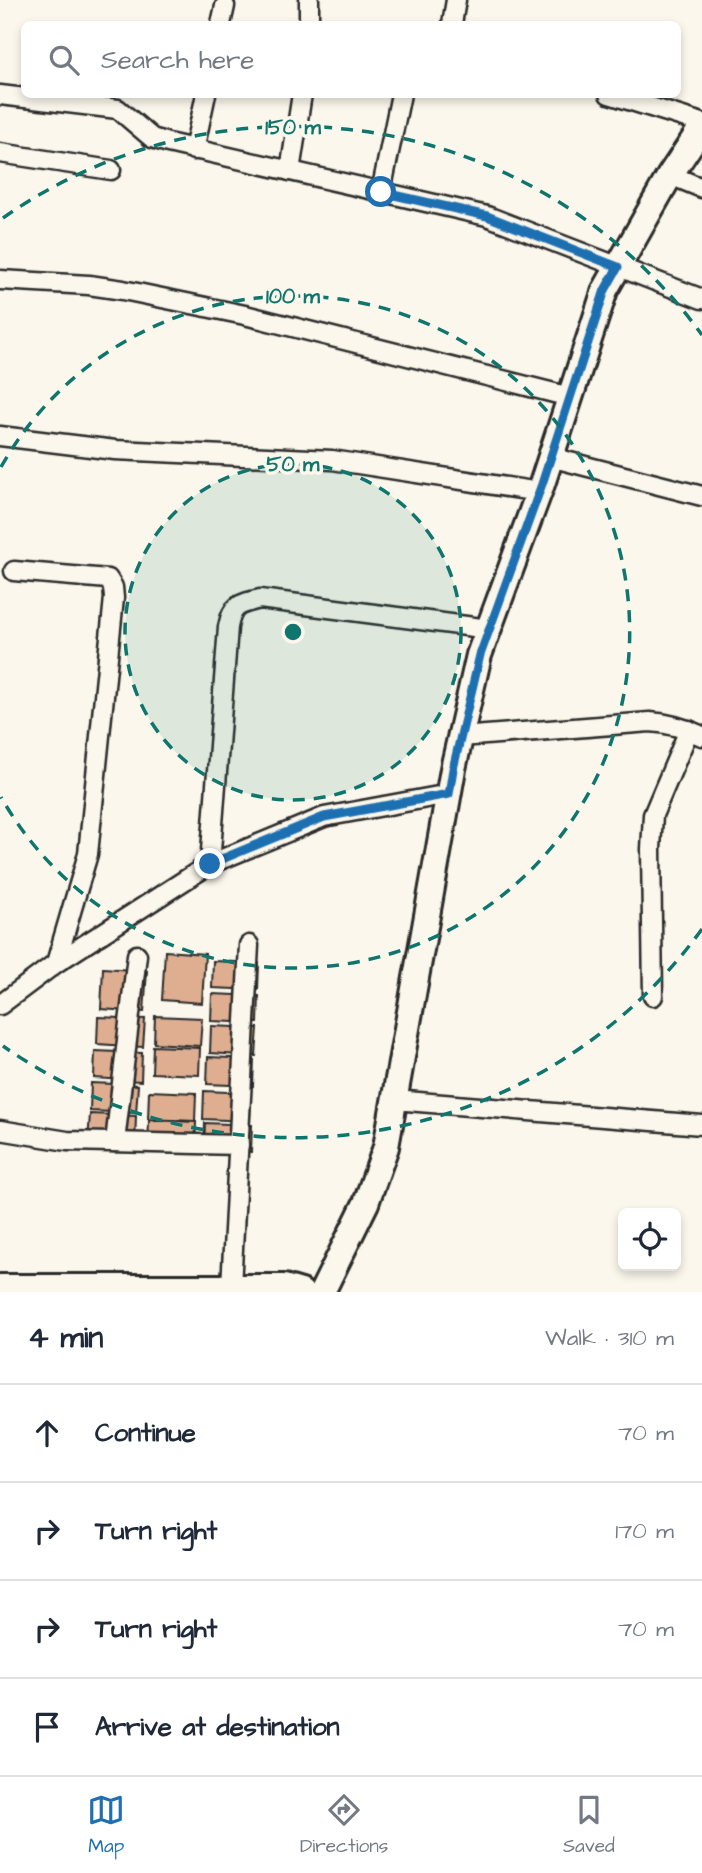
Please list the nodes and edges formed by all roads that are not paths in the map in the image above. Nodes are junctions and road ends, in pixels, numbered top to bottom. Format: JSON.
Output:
{"nodes":[{"id":1,"x":309,"y":0,"type":"edge"},
{"id":2,"x":456,"y":0,"type":"edge"},
{"id":3,"x":225,"y":6,"type":"dead end"},
{"id":4,"x":222,"y":21,"type":"edge"},
{"id":5,"x":309,"y":21,"type":"edge"},
{"id":6,"x":452,"y":21,"type":"edge"},
{"id":7,"x":0,"y":95,"type":"edge"},
{"id":8,"x":21,"y":97,"type":"edge"},
{"id":9,"x":25,"y":98,"type":"edge"},
{"id":10,"x":205,"y":98,"type":"edge"},
{"id":11,"x":301,"y":98,"type":"edge"},
{"id":12,"x":400,"y":98,"type":"edge"},
{"id":13,"x":622,"y":98,"type":"edge"},
{"id":14,"x":702,"y":125,"type":"edge"},
{"id":15,"x":194,"y":150,"type":"junction"},
{"id":16,"x":0,"y":153,"type":"edge"},
{"id":17,"x":111,"y":170,"type":"dead end"},
{"id":18,"x":290,"y":171,"type":"junction"},
{"id":19,"x":670,"y":175,"type":"junction"},
{"id":20,"x":702,"y":188,"type":"edge"},
{"id":21,"x":381,"y":192,"type":"junction"},
{"id":22,"x":618,"y":267,"type":"junction"},
{"id":23,"x":0,"y":280,"type":"edge"},
{"id":24,"x":702,"y":299,"type":"edge"},
{"id":25,"x":570,"y":397,"type":"junction"},
{"id":26,"x":0,"y":436,"type":"edge"},
{"id":27,"x":550,"y":457,"type":"junction"},
{"id":28,"x":538,"y":492,"type":"junction"},
{"id":29,"x":702,"y":496,"type":"edge"},
{"id":30,"x":14,"y":570,"type":"dead end"},
{"id":31,"x":489,"y":629,"type":"junction"},
{"id":32,"x":696,"y":733,"type":"edge"},
{"id":33,"x":460,"y":737,"type":"junction"},
{"id":34,"x":449,"y":794,"type":"junction"},
{"id":35,"x":210,"y":864,"type":"junction"},
{"id":36,"x":249,"y":945,"type":"dead end"},
{"id":37,"x":137,"y":955,"type":"dead end"},
{"id":38,"x":56,"y":963,"type":"junction"},
{"id":39,"x":653,"y":996,"type":"dead end"},
{"id":40,"x":0,"y":1005,"type":"edge"},
{"id":41,"x":394,"y":1100,"type":"junction"},
{"id":42,"x":702,"y":1125,"type":"edge"},
{"id":43,"x":0,"y":1130,"type":"edge"},
{"id":44,"x":115,"y":1142,"type":"junction"},
{"id":45,"x":239,"y":1145,"type":"junction"},
{"id":46,"x":0,"y":1287,"type":"edge"},
{"id":47,"x":231,"y":1287,"type":"junction"},
{"id":48,"x":288,"y":1290,"type":"edge"},
{"id":49,"x":322,"y":1292,"type":"edge"}],
"edges":[{"from":1,"to":5,"type":"street"},
{"from":2,"to":6,"type":"street"},
{"from":3,"to":4,"type":"street"},
{"from":7,"to":8,"type":"street"},
{"from":9,"to":15,"type":"street"},
{"from":10,"to":15,"type":"street"},
{"from":11,"to":18,"type":"street"},
{"from":12,"to":21,"type":"street"},
{"from":13,"to":14,"type":"street"},
{"from":14,"to":19,"type":"street"},
{"from":15,"to":18,"type":"street"},
{"from":16,"to":17,"type":"street"},
{"from":18,"to":21,"type":"street"},
{"from":19,"to":20,"type":"street"},
{"from":19,"to":22,"type":"street"},
{"from":21,"to":22,"type":"street"},
{"from":22,"to":24,"type":"street"},
{"from":22,"to":25,"type":"street"},
{"from":23,"to":25,"type":"street"},
{"from":25,"to":27,"type":"street"},
{"from":26,"to":28,"type":"street"},
{"from":27,"to":28,"type":"street"},
{"from":27,"to":29,"type":"street"},
{"from":28,"to":31,"type":"street"},
{"from":30,"to":38,"type":"street"},
{"from":31,"to":33,"type":"street"},
{"from":31,"to":35,"type":"street"},
{"from":32,"to":33,"type":"street"},
{"from":32,"to":39,"type":"street"},
{"from":33,"to":34,"type":"street"},
{"from":34,"to":35,"type":"street"},
{"from":34,"to":41,"type":"street"},
{"from":35,"to":38,"type":"street"},
{"from":36,"to":45,"type":"street"},
{"from":37,"to":44,"type":"street"},
{"from":38,"to":40,"type":"street"},
{"from":41,"to":42,"type":"street"},
{"from":41,"to":49,"type":"street"},
{"from":43,"to":44,"type":"street"},
{"from":44,"to":45,"type":"street"},
{"from":45,"to":47,"type":"street"},
{"from":46,"to":47,"type":"street"},
{"from":47,"to":48,"type":"street"}]}
